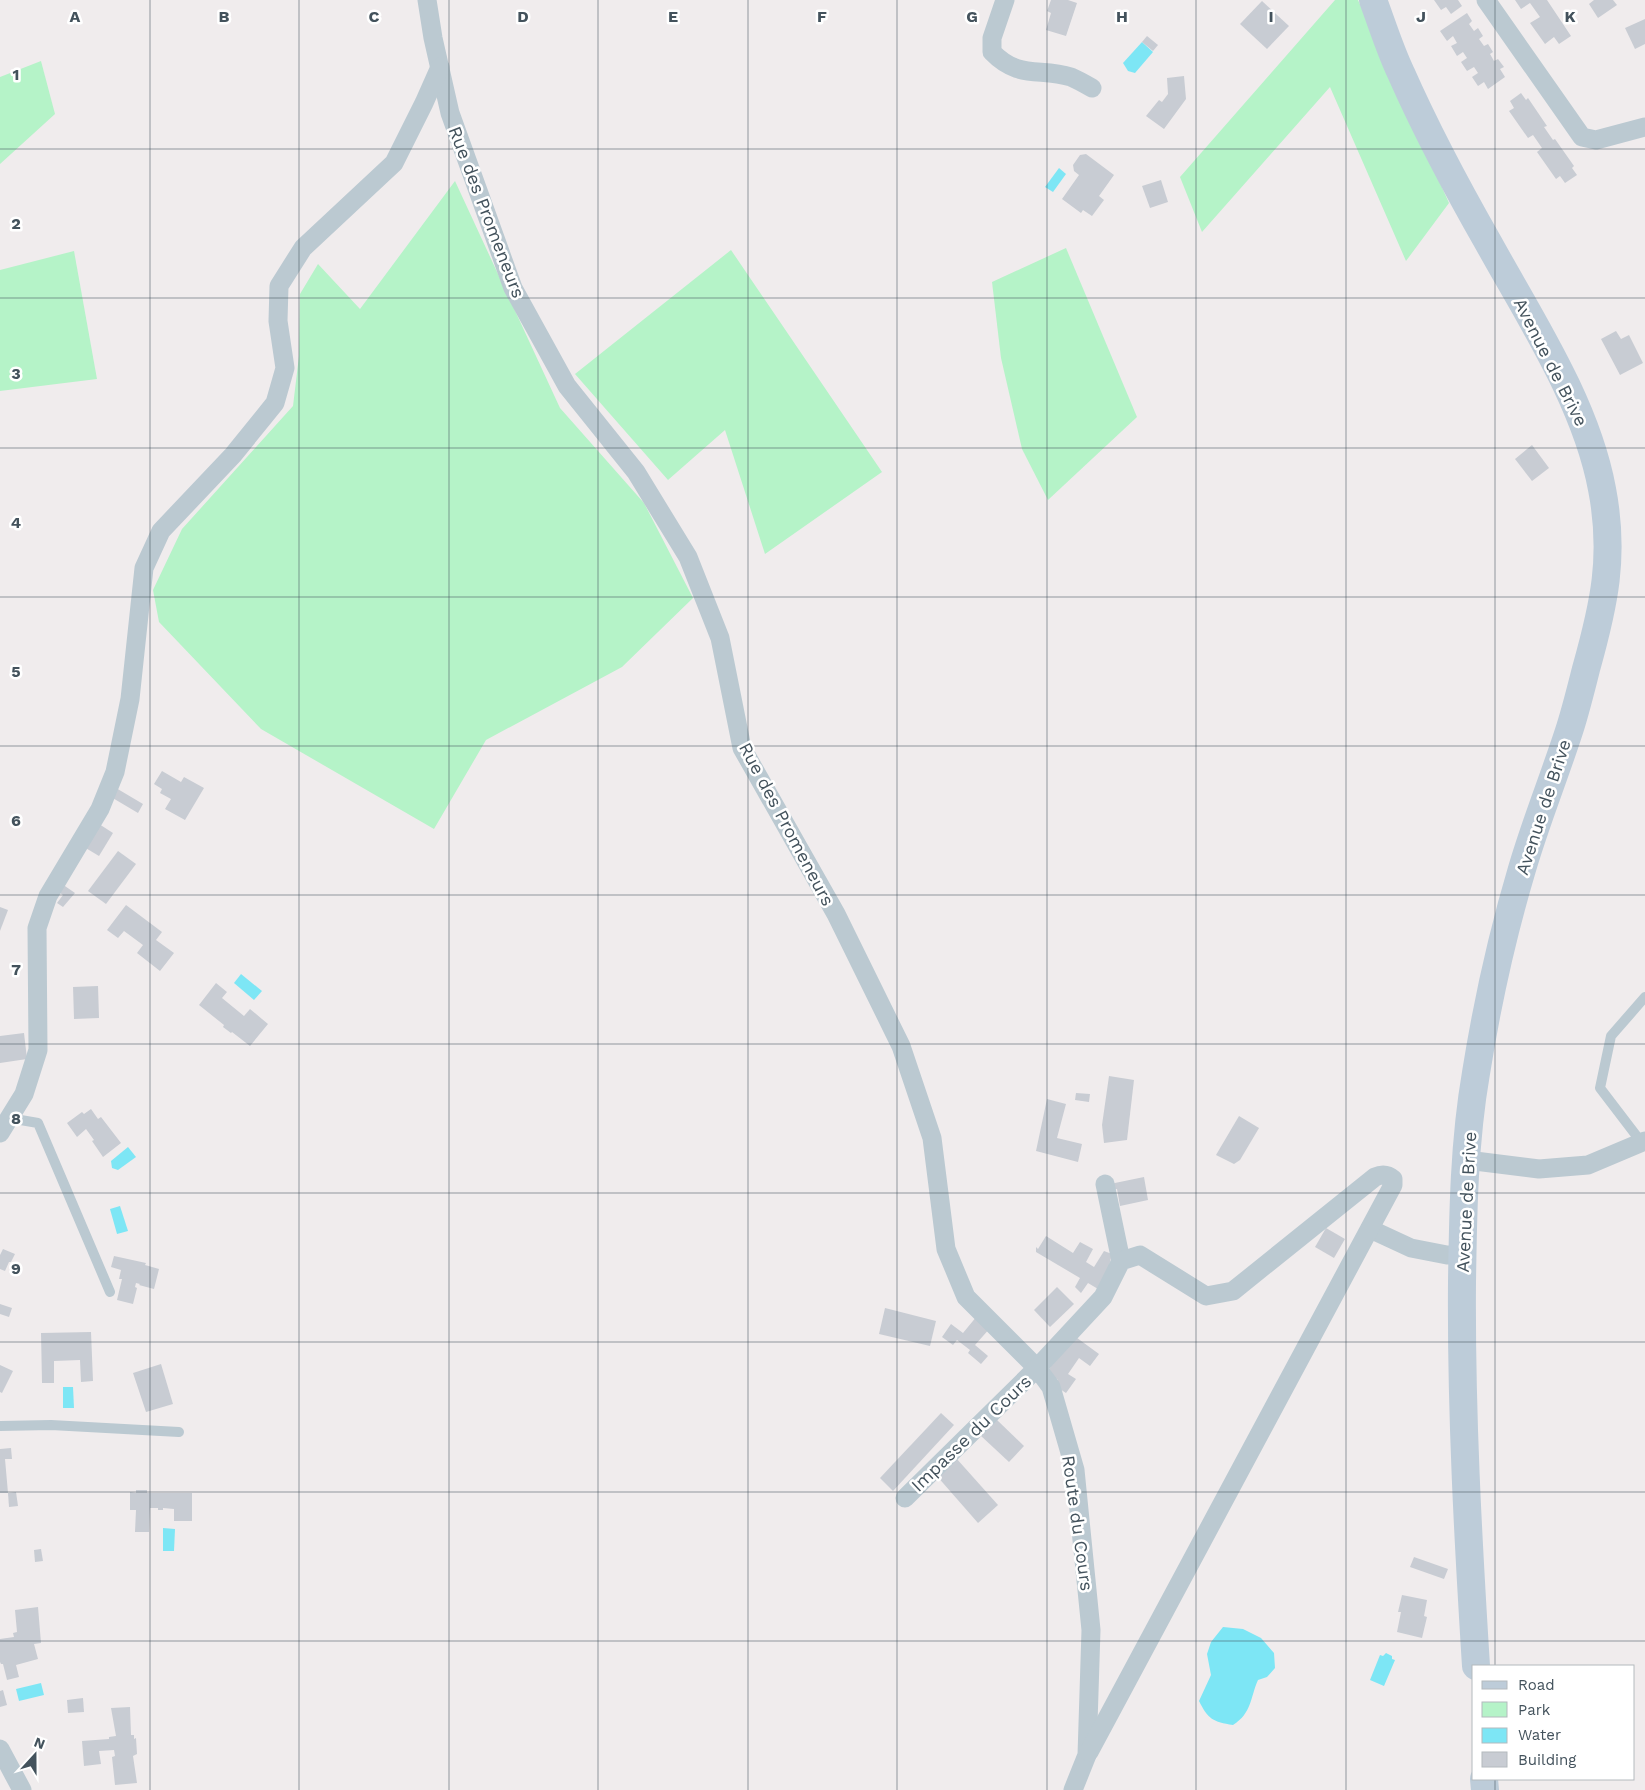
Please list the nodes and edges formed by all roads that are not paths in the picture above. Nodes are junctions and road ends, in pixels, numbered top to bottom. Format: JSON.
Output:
{"nodes":[{"id":1,"x":427,"y":0,"type":"edge"},
{"id":2,"x":1005,"y":0,"type":"edge"},
{"id":3,"x":1372,"y":0,"type":"edge"},
{"id":4,"x":1486,"y":0,"type":"edge"},
{"id":5,"x":440,"y":67,"type":"junction"},
{"id":6,"x":1092,"y":88,"type":"dead end"},
{"id":7,"x":1645,"y":127,"type":"edge"},
{"id":8,"x":1645,"y":998,"type":"edge"},
{"id":9,"x":3,"y":1123,"type":"edge"},
{"id":10,"x":1644,"y":1142,"type":"edge"},
{"id":11,"x":1467,"y":1160,"type":"junction"},
{"id":12,"x":1105,"y":1184,"type":"dead end"},
{"id":13,"x":1370,"y":1229,"type":"junction"},
{"id":14,"x":1462,"y":1255,"type":"junction"},
{"id":15,"x":1121,"y":1261,"type":"junction"},
{"id":16,"x":110,"y":1292,"type":"dead end"},
{"id":17,"x":1037,"y":1368,"type":"junction"},
{"id":18,"x":0,"y":1426,"type":"edge"},
{"id":19,"x":179,"y":1432,"type":"dead end"},
{"id":20,"x":904,"y":1498,"type":"dead end"},
{"id":21,"x":1476,"y":1665,"type":"edge"},
{"id":22,"x":0,"y":1749,"type":"edge"},
{"id":23,"x":1087,"y":1755,"type":"junction"},
{"id":24,"x":22,"y":1790,"type":"edge"},
{"id":25,"x":1073,"y":1790,"type":"edge"}],
"edges":[{"from":1,"to":5,"type":"street","name":"Rue des Promeneurs"},
{"from":2,"to":6,"type":"street"},
{"from":3,"to":11,"type":"street","name":"Avenue de Brive"},
{"from":4,"to":7,"type":"street"},
{"from":5,"to":9,"type":"street"},
{"from":5,"to":17,"type":"street","name":"Rue des Promeneurs"},
{"from":8,"to":10,"type":"lane"},
{"from":9,"to":16,"type":"lane"},
{"from":10,"to":11,"type":"street"},
{"from":11,"to":14,"type":"street","name":"Avenue de Brive"},
{"from":12,"to":15,"type":"street"},
{"from":13,"to":14,"type":"street"},
{"from":13,"to":15,"type":"street","name":"Route du Cours"},
{"from":13,"to":23,"type":"street","name":"Route du Cours"},
{"from":14,"to":21,"type":"street","name":"Avenue de Brive"},
{"from":15,"to":17,"type":"street"},
{"from":17,"to":20,"type":"street","name":"Impasse du Cours"},
{"from":17,"to":23,"type":"street","name":"Route du Cours"},
{"from":18,"to":19,"type":"lane"},
{"from":22,"to":24,"type":"street"},
{"from":23,"to":25,"type":"street","name":"Route du Cours"}]}
